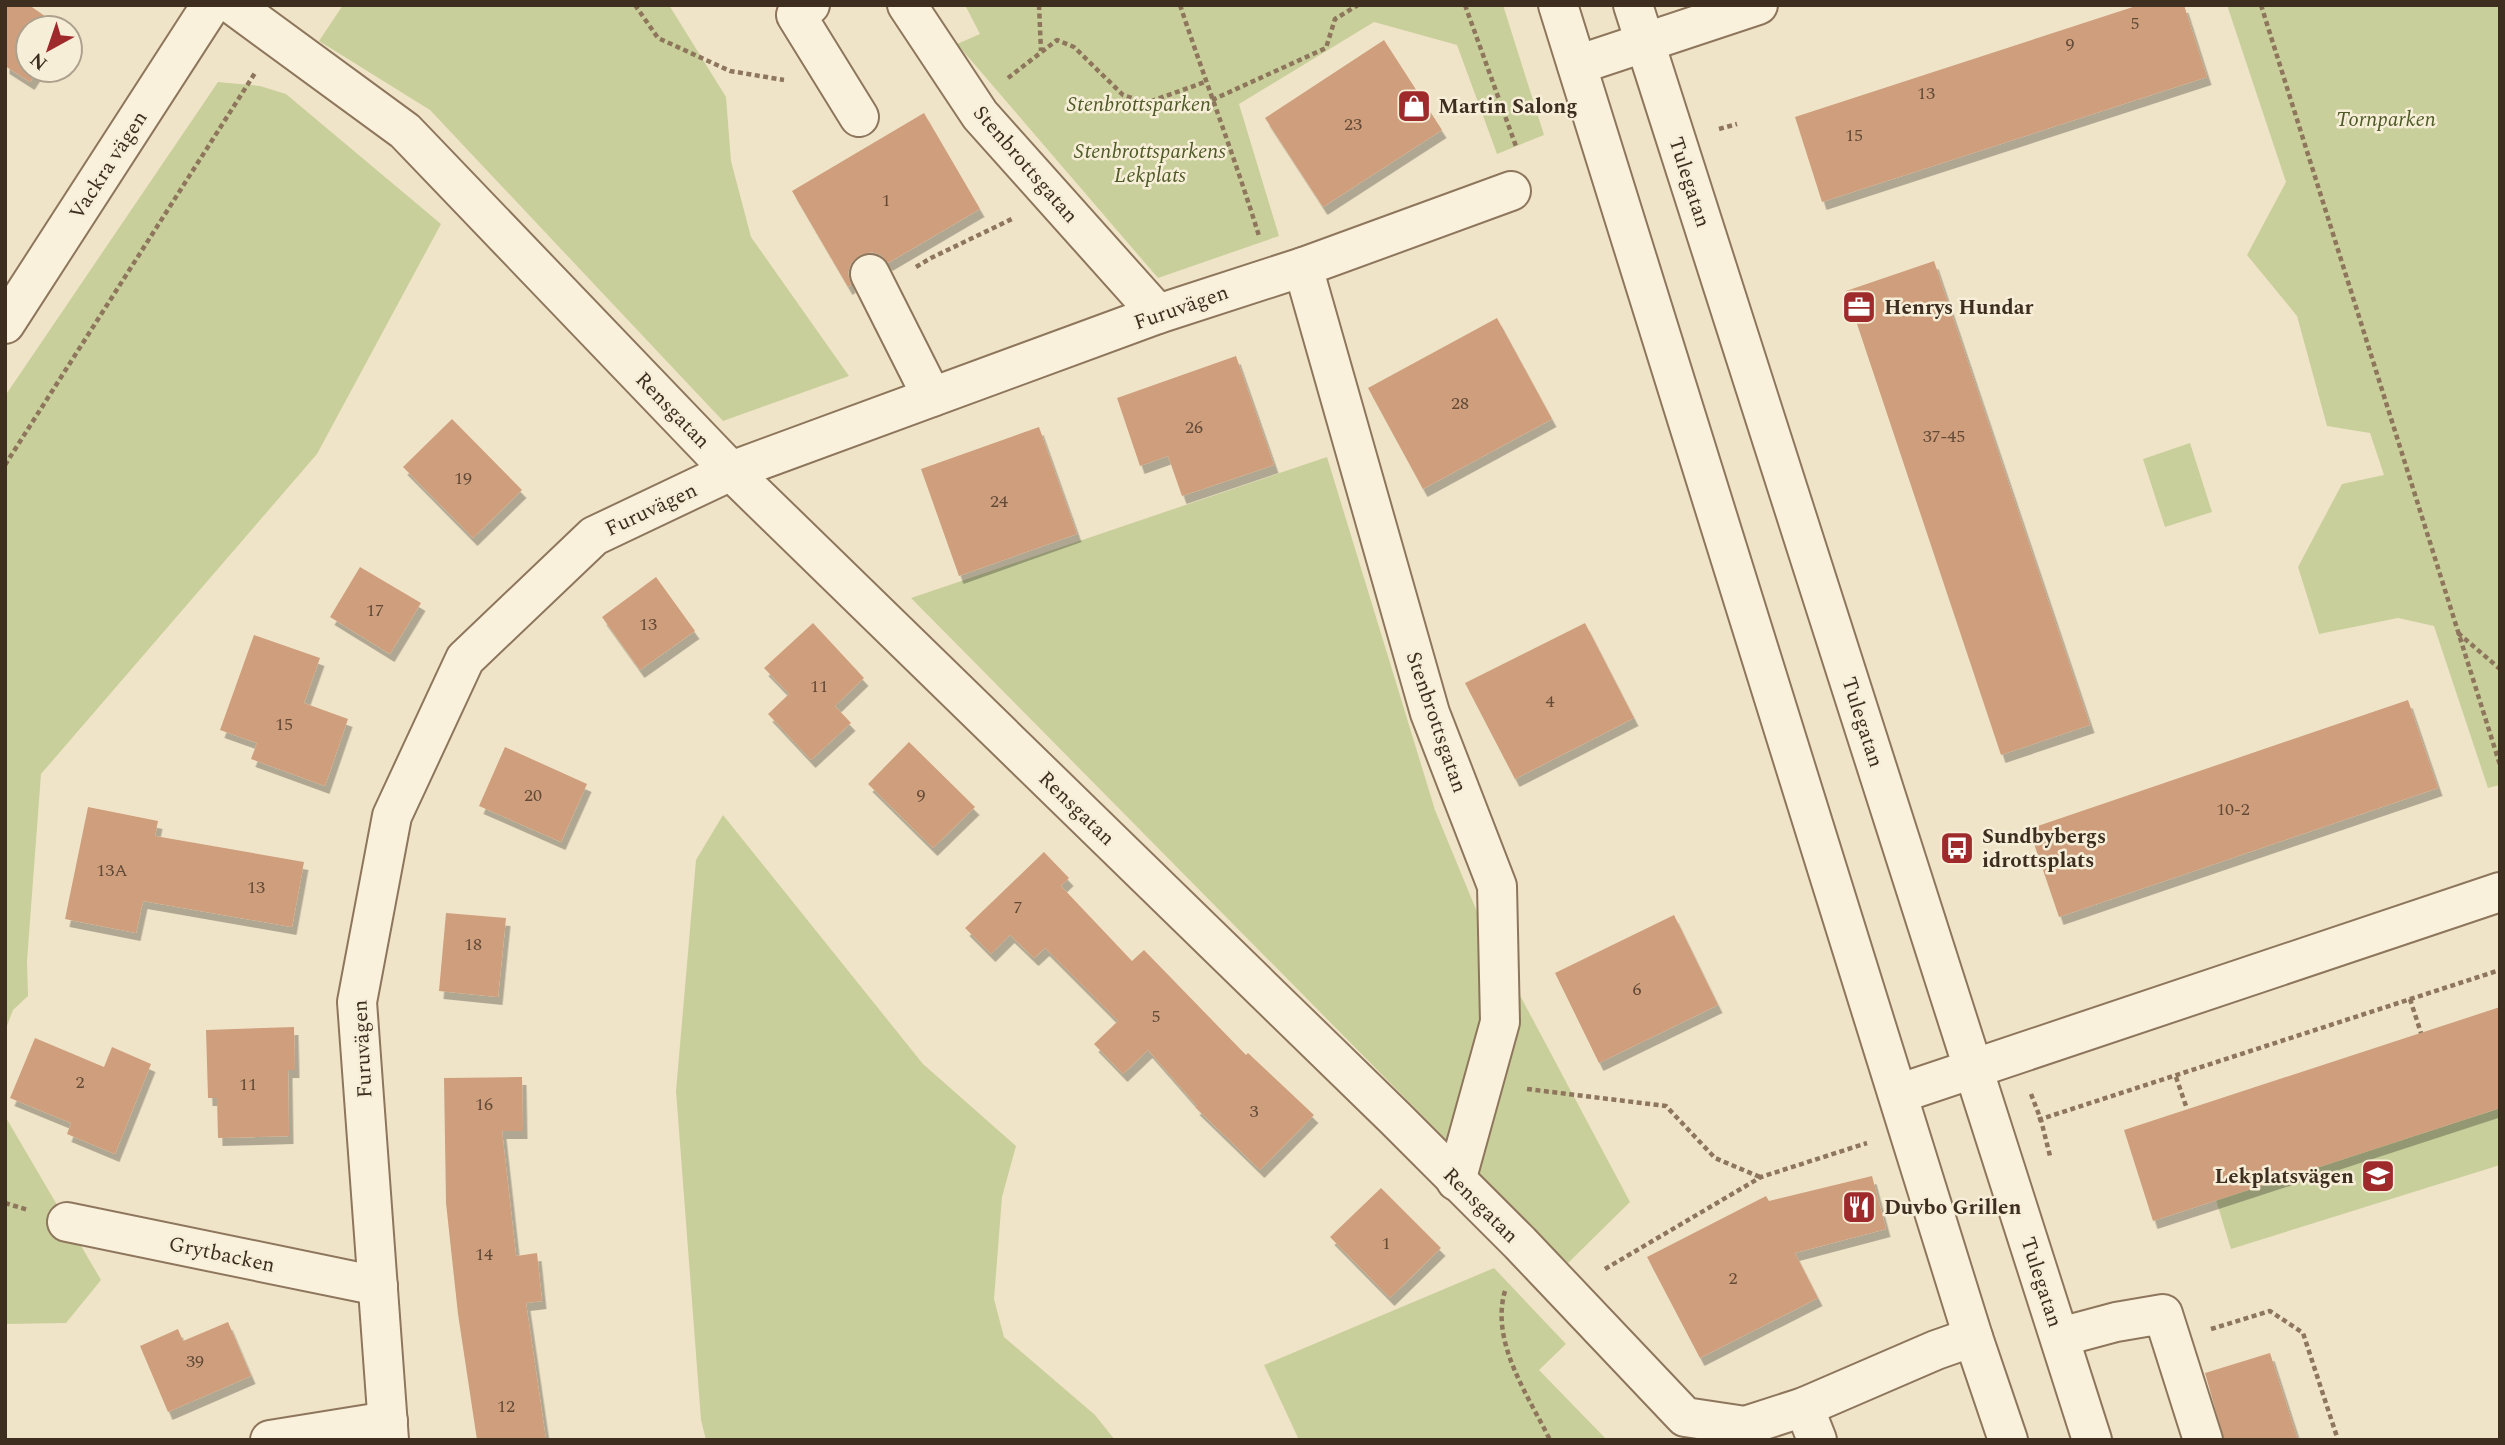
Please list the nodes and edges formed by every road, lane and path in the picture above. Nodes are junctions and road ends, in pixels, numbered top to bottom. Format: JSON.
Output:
{"nodes":[{"id":1,"x":211,"y":5,"type":"edge"},
{"id":2,"x":233,"y":5,"type":"edge"},
{"id":3,"x":635,"y":5,"type":"edge"},
{"id":4,"x":810,"y":5,"type":"edge"},
{"id":5,"x":906,"y":5,"type":"edge"},
{"id":6,"x":1039,"y":5,"type":"edge"},
{"id":7,"x":1180,"y":5,"type":"edge"},
{"id":8,"x":1358,"y":5,"type":"edge"},
{"id":9,"x":1465,"y":5,"type":"edge"},
{"id":10,"x":1558,"y":5,"type":"edge"},
{"id":11,"x":1633,"y":5,"type":"edge"},
{"id":12,"x":1758,"y":5,"type":"edge"},
{"id":13,"x":2261,"y":5,"type":"edge"},
{"id":14,"x":279,"y":37,"type":"junction"},
{"id":15,"x":1645,"y":42,"type":"junction"},
{"id":16,"x":1041,"y":52,"type":"junction"},
{"id":17,"x":1577,"y":65,"type":"junction"},
{"id":18,"x":825,"y":66,"type":"junction"},
{"id":19,"x":1205,"y":82,"type":"junction"},
{"id":20,"x":1212,"y":100,"type":"junction"},
{"id":21,"x":974,"y":106,"type":"junction"},
{"id":22,"x":859,"y":117,"type":"dead end"},
{"id":23,"x":1516,"y":174,"type":"joint"},
{"id":24,"x":1055,"y":199,"type":"junction"},
{"id":25,"x":910,"y":271,"type":"dead end"},
{"id":26,"x":1287,"y":272,"type":"junction"},
{"id":27,"x":870,"y":274,"type":"dead end"},
{"id":28,"x":1158,"y":314,"type":"junction"},
{"id":29,"x":5,"y":324,"type":"edge"},
{"id":30,"x":932,"y":397,"type":"junction"},
{"id":31,"x":5,"y":465,"type":"edge"},
{"id":32,"x":731,"y":471,"type":"junction"},
{"id":33,"x":2458,"y":633,"type":"junction"},
{"id":34,"x":2500,"y":669,"type":"edge"},
{"id":35,"x":2500,"y":765,"type":"edge"},
{"id":36,"x":2500,"y":892,"type":"edge"},
{"id":37,"x":2500,"y":970,"type":"edge"},
{"id":38,"x":2410,"y":999,"type":"junction"},
{"id":39,"x":2421,"y":1033,"type":"dead end"},
{"id":40,"x":1974,"y":1068,"type":"junction"},
{"id":41,"x":2176,"y":1077,"type":"junction"},
{"id":42,"x":1483,"y":1082,"type":"junction"},
{"id":43,"x":1898,"y":1094,"type":"junction"},
{"id":44,"x":2187,"y":1109,"type":"dead end"},
{"id":45,"x":2041,"y":1119,"type":"dead end"},
{"id":46,"x":1868,"y":1143,"type":"dead end"},
{"id":47,"x":1761,"y":1177,"type":"junction"},
{"id":48,"x":1456,"y":1181,"type":"junction"},
{"id":49,"x":67,"y":1222,"type":"dead end"},
{"id":50,"x":1520,"y":1243,"type":"junction"},
{"id":51,"x":377,"y":1286,"type":"junction"},
{"id":52,"x":1566,"y":1292,"type":"junction"},
{"id":53,"x":1973,"y":1337,"type":"junction"},
{"id":54,"x":2060,"y":1337,"type":"junction"},
{"id":55,"x":2172,"y":1340,"type":"junction"},
{"id":56,"x":1811,"y":1424,"type":"edge"},
{"id":57,"x":389,"y":1430,"type":"edge"},
{"id":58,"x":270,"y":1440,"type":"edge"},
{"id":59,"x":1550,"y":1440,"type":"edge"},
{"id":60,"x":2008,"y":1440,"type":"edge"},
{"id":61,"x":2092,"y":1440,"type":"edge"},
{"id":62,"x":2203,"y":1440,"type":"edge"},
{"id":63,"x":2338,"y":1440,"type":"edge"}],
"edges":[{"from":1,"to":29,"type":"street","name":"Vackra vägen"},
{"from":2,"to":14,"type":"street","name":"Rensgatan"},
{"from":3,"to":18,"type":"path"},
{"from":4,"to":18,"type":"street"},
{"from":5,"to":21,"type":"street","name":"Stenbrottsgatan"},
{"from":6,"to":16,"type":"path"},
{"from":7,"to":19,"type":"path"},
{"from":8,"to":20,"type":"path"},
{"from":9,"to":23,"type":"path"},
{"from":10,"to":17,"type":"street"},
{"from":11,"to":15,"type":"street","name":"Tulegatan"},
{"from":12,"to":15,"type":"street"},
{"from":13,"to":33,"type":"path"},
{"from":14,"to":31,"type":"path"},
{"from":14,"to":32,"type":"street","name":"Rensgatan"},
{"from":15,"to":17,"type":"street"},
{"from":15,"to":40,"type":"street","name":"Tulegatan"},
{"from":16,"to":19,"type":"path"},
{"from":16,"to":21,"type":"path"},
{"from":17,"to":43,"type":"street"},
{"from":18,"to":22,"type":"street"},
{"from":19,"to":20,"type":"path"},
{"from":20,"to":26,"type":"path"},
{"from":21,"to":24,"type":"street","name":"Stenbrottsgatan"},
{"from":23,"to":26,"type":"street","name":"Furuvägen"},
{"from":24,"to":25,"type":"path"},
{"from":24,"to":28,"type":"street","name":"Stenbrottsgatan"},
{"from":26,"to":28,"type":"street","name":"Furuvägen"},
{"from":26,"to":42,"type":"street","name":"Stenbrottsgatan"},
{"from":27,"to":30,"type":"street"},
{"from":28,"to":30,"type":"street","name":"Furuvägen"},
{"from":30,"to":32,"type":"street","name":"Furuvägen"},
{"from":32,"to":48,"type":"street","name":"Rensgatan"},
{"from":32,"to":51,"type":"street","name":"Furuvägen"},
{"from":33,"to":34,"type":"path"},
{"from":33,"to":35,"type":"path"},
{"from":36,"to":40,"type":"street"},
{"from":37,"to":38,"type":"path"},
{"from":38,"to":39,"type":"path"},
{"from":38,"to":41,"type":"path"},
{"from":40,"to":43,"type":"street"},
{"from":40,"to":54,"type":"street","name":"Tulegatan"},
{"from":41,"to":44,"type":"path"},
{"from":41,"to":45,"type":"path"},
{"from":42,"to":47,"type":"path"},
{"from":42,"to":48,"type":"street","name":"Stenbrottsgatan"},
{"from":43,"to":53,"type":"street"},
{"from":46,"to":47,"type":"path"},
{"from":47,"to":52,"type":"path"},
{"from":48,"to":50,"type":"street","name":"Rensgatan"},
{"from":49,"to":51,"type":"street","name":"Grytbacken"},
{"from":50,"to":52,"type":"street","name":"Rensgatan"},
{"from":50,"to":59,"type":"path"},
{"from":51,"to":57,"type":"street","name":"Furuvägen"},
{"from":52,"to":56,"type":"street","name":"Rensgatan"},
{"from":53,"to":56,"type":"street","name":"Rensgatan"},
{"from":53,"to":60,"type":"street"},
{"from":54,"to":55,"type":"street"},
{"from":54,"to":61,"type":"street","name":"Tulegatan"},
{"from":55,"to":62,"type":"street"},
{"from":55,"to":63,"type":"path"},
{"from":57,"to":58,"type":"street"}]}
